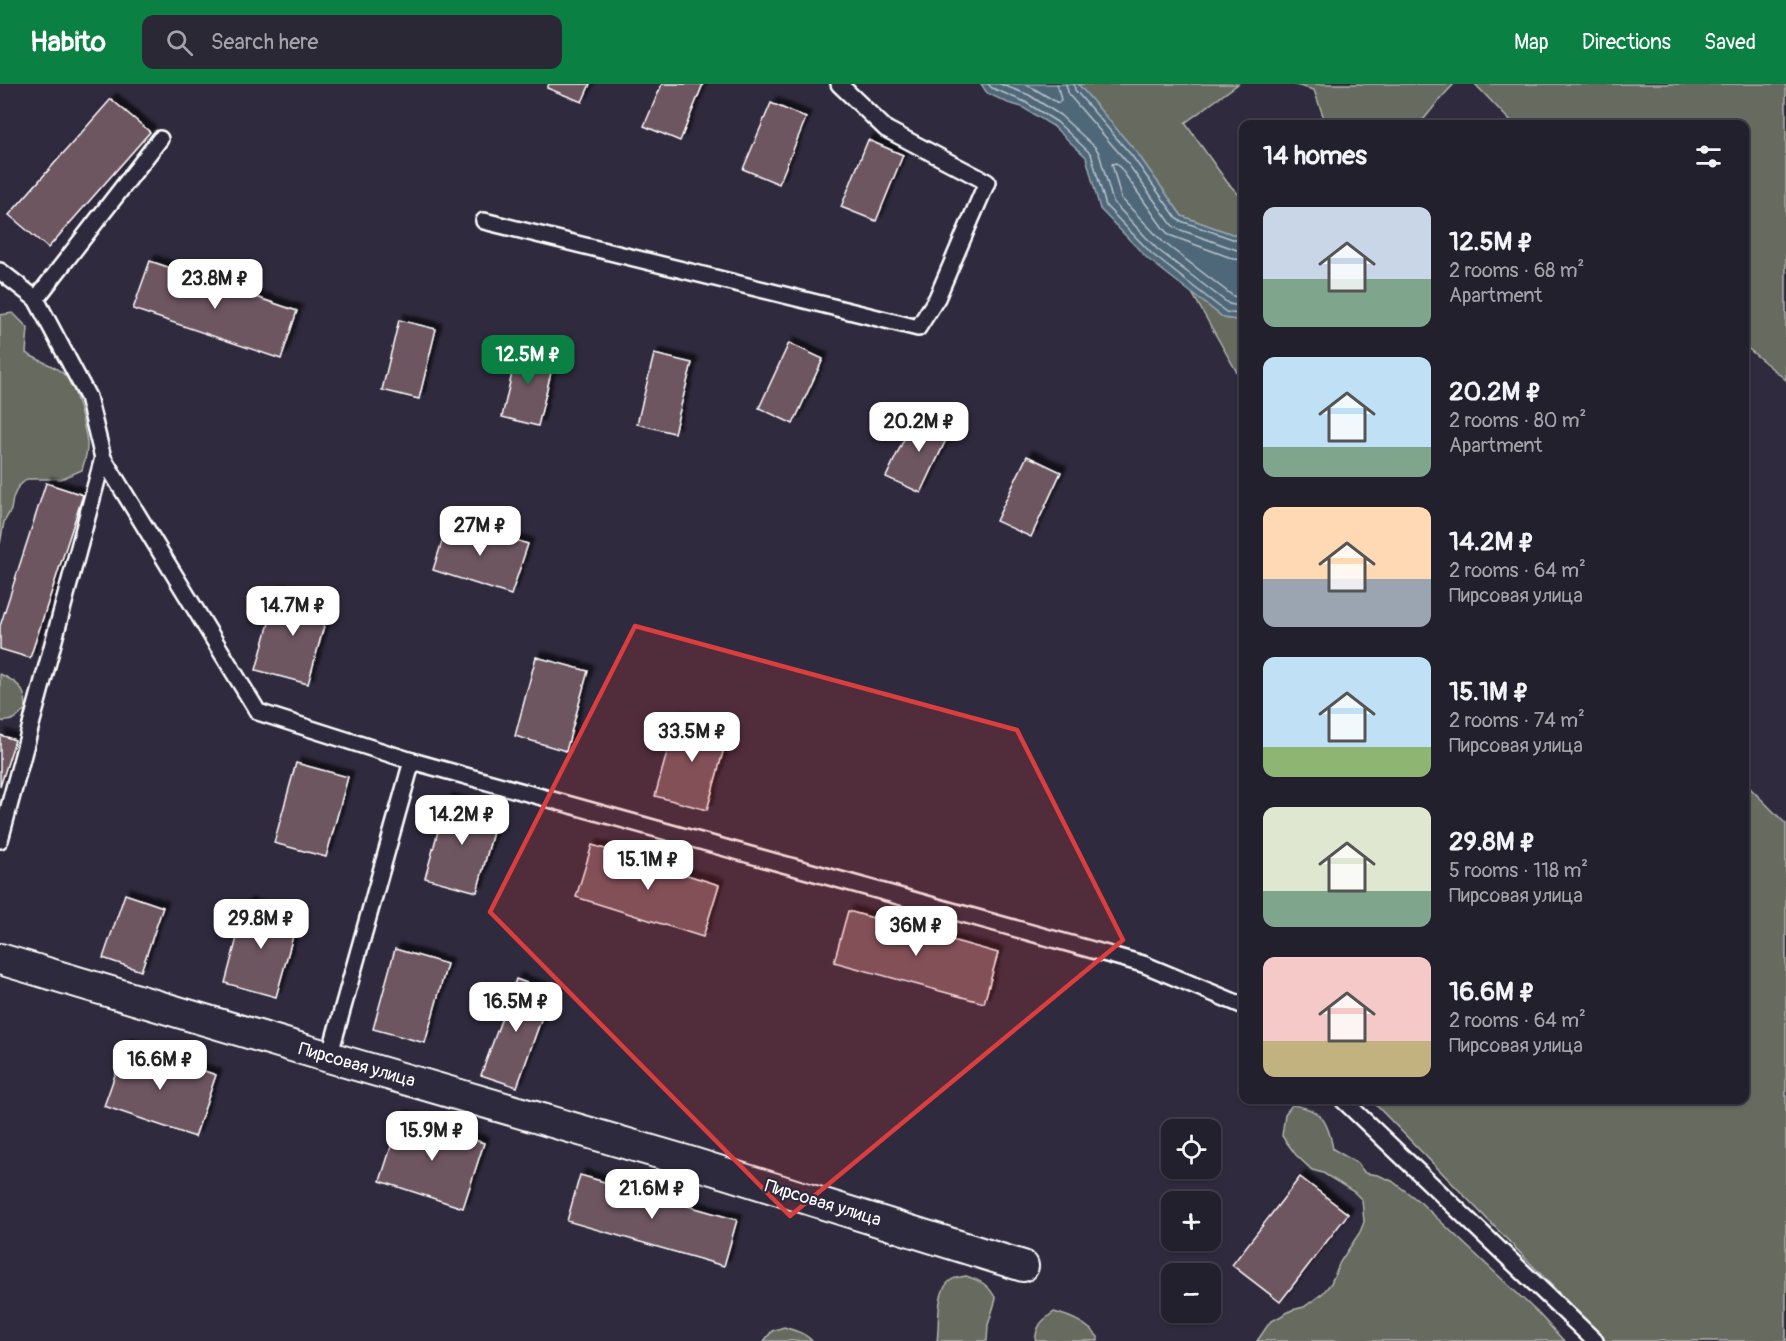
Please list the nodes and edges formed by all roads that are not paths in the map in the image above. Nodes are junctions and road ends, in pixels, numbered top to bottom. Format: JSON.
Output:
{"nodes":[{"id":1,"x":839,"y":84,"type":"edge"},
{"id":2,"x":160,"y":139,"type":"dead end"},
{"id":3,"x":484,"y":221,"type":"dead end"},
{"id":4,"x":0,"y":271,"type":"edge"},
{"id":5,"x":36,"y":299,"type":"junction"},
{"id":6,"x":103,"y":458,"type":"junction"},
{"id":7,"x":412,"y":761,"type":"junction"},
{"id":8,"x":0,"y":840,"type":"edge"},
{"id":9,"x":0,"y":959,"type":"edge"},
{"id":10,"x":1239,"y":1004,"type":"edge"},
{"id":11,"x":329,"y":1057,"type":"junction"},
{"id":12,"x":1347,"y":1104,"type":"edge"},
{"id":13,"x":1023,"y":1266,"type":"dead end"},
{"id":14,"x":1595,"y":1341,"type":"edge"}],
"edges":[{"from":1,"to":3,"type":"lane"},
{"from":2,"to":5,"type":"lane"},
{"from":4,"to":5,"type":"lane"},
{"from":5,"to":6,"type":"lane"},
{"from":6,"to":7,"type":"lane"},
{"from":6,"to":8,"type":"lane"},
{"from":7,"to":10,"type":"lane"},
{"from":7,"to":11,"type":"lane"},
{"from":9,"to":11,"type":"street","name":"Пирсовая улица"},
{"from":11,"to":13,"type":"street","name":"Пирсовая улица"},
{"from":12,"to":14,"type":"lane"}]}
